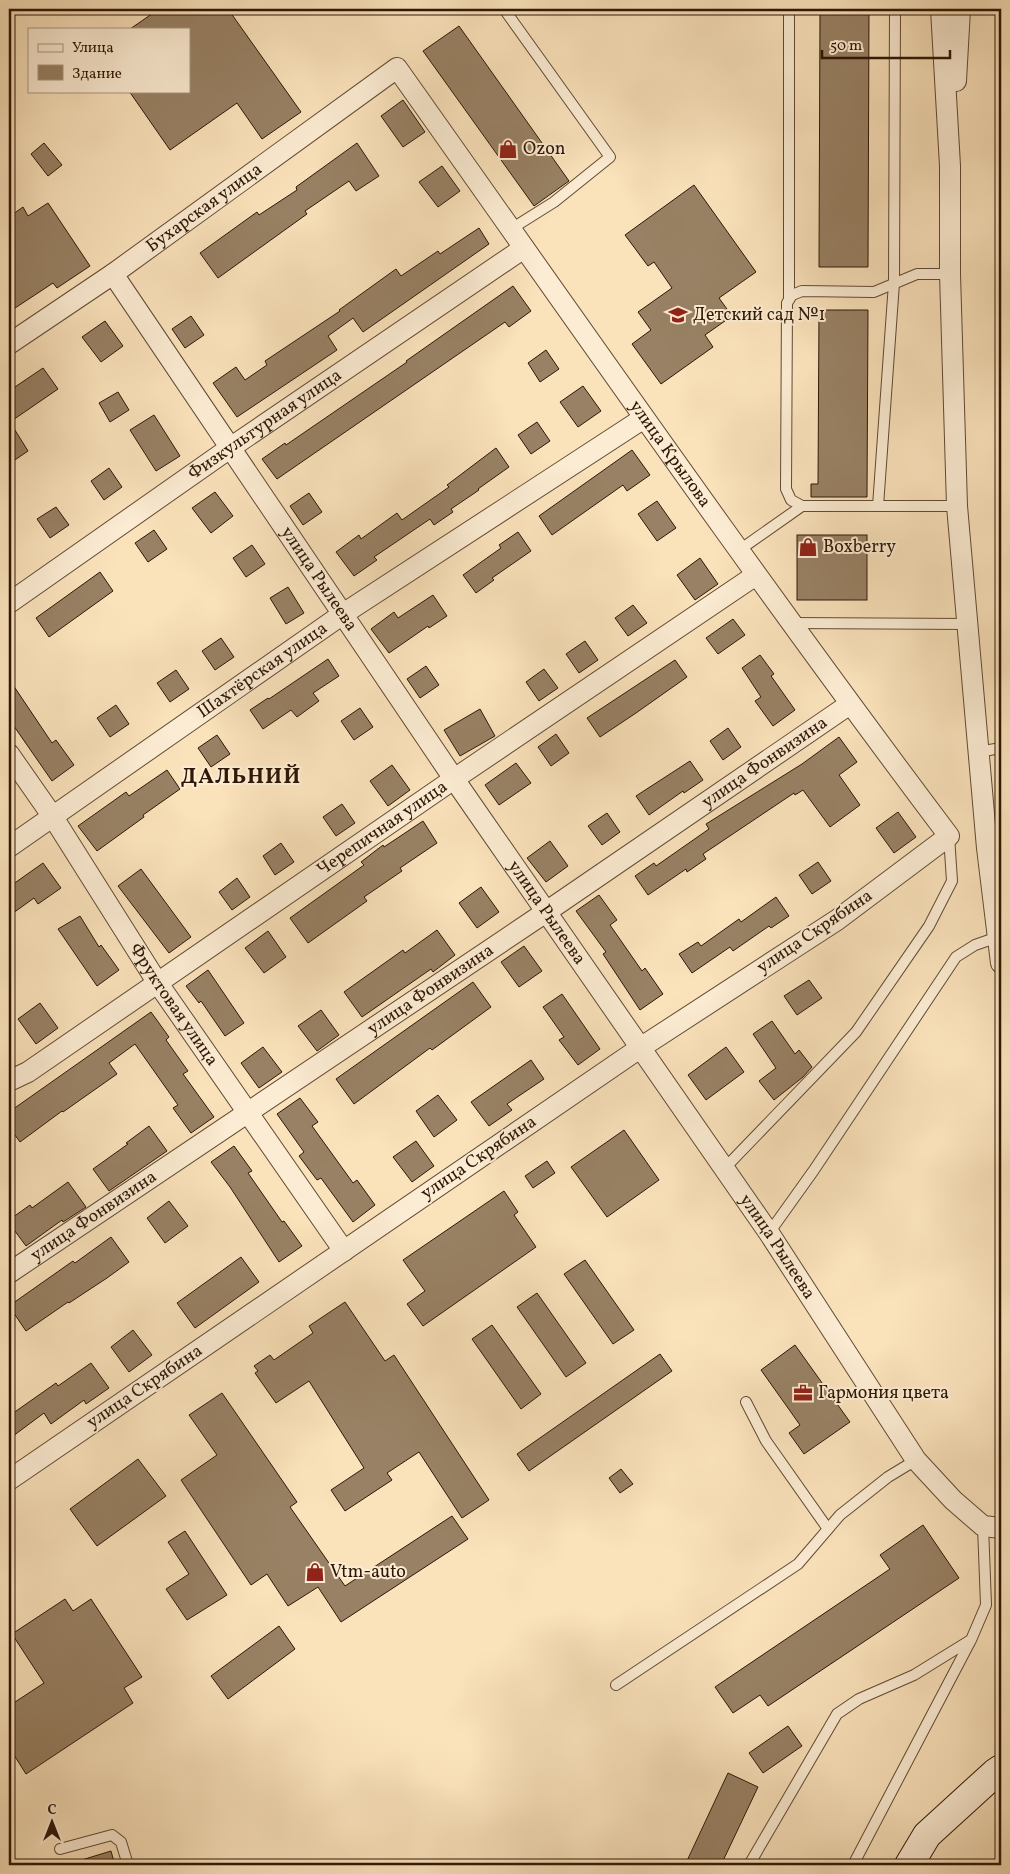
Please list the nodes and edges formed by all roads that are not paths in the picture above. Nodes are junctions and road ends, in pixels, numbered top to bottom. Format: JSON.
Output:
{"nodes":[{"id":1,"x":504,"y":9,"type":"edge"},
{"id":2,"x":789,"y":9,"type":"edge"},
{"id":3,"x":895,"y":9,"type":"edge"},
{"id":4,"x":941,"y":9,"type":"edge"},
{"id":5,"x":960,"y":9,"type":"edge"},
{"id":6,"x":397,"y":68,"type":"joint"},
{"id":7,"x":950,"y":166,"type":"junction"},
{"id":8,"x":511,"y":229,"type":"junction"},
{"id":9,"x":524,"y":248,"type":"junction"},
{"id":10,"x":113,"y":274,"type":"junction"},
{"id":11,"x":950,"y":274,"type":"junction"},
{"id":12,"x":894,"y":283,"type":"junction"},
{"id":13,"x":789,"y":299,"type":"junction"},
{"id":14,"x":9,"y":344,"type":"edge"},
{"id":15,"x":644,"y":418,"type":"junction"},
{"id":16,"x":230,"y":448,"type":"junction"},
{"id":17,"x":802,"y":506,"type":"junction"},
{"id":18,"x":878,"y":506,"type":"junction"},
{"id":19,"x":958,"y":506,"type":"junction"},
{"id":20,"x":738,"y":551,"type":"junction"},
{"id":21,"x":756,"y":575,"type":"junction"},
{"id":22,"x":9,"y":603,"type":"edge"},
{"id":23,"x":343,"y":614,"type":"junction"},
{"id":24,"x":792,"y":623,"type":"junction"},
{"id":25,"x":967,"y":624,"type":"junction"},
{"id":26,"x":850,"y":704,"type":"junction"},
{"id":27,"x":1001,"y":748,"type":"edge"},
{"id":28,"x":978,"y":752,"type":"junction"},
{"id":29,"x":9,"y":754,"type":"edge"},
{"id":30,"x":454,"y":779,"type":"junction"},
{"id":31,"x":53,"y":817,"type":"junction"},
{"id":32,"x":950,"y":836,"type":"junction"},
{"id":33,"x":994,"y":844,"type":"edge"},
{"id":34,"x":9,"y":847,"type":"edge"},
{"id":35,"x":546,"y":912,"type":"junction"},
{"id":36,"x":998,"y":937,"type":"junction"},
{"id":37,"x":1001,"y":963,"type":"edge"},
{"id":38,"x":157,"y":982,"type":"junction"},
{"id":39,"x":640,"y":1048,"type":"junction"},
{"id":40,"x":9,"y":1081,"type":"edge"},
{"id":41,"x":248,"y":1114,"type":"junction"},
{"id":42,"x":723,"y":1170,"type":"junction"},
{"id":43,"x":769,"y":1233,"type":"junction"},
{"id":44,"x":344,"y":1251,"type":"junction"},
{"id":45,"x":9,"y":1273,"type":"edge"},
{"id":46,"x":746,"y":1402,"type":"dead end"},
{"id":47,"x":916,"y":1460,"type":"junction"},
{"id":48,"x":9,"y":1480,"type":"edge"},
{"id":49,"x":992,"y":1527,"type":"edge"},
{"id":50,"x":828,"y":1529,"type":"junction"},
{"id":51,"x":971,"y":1640,"type":"junction"},
{"id":52,"x":616,"y":1684,"type":"dead end"},
{"id":53,"x":1001,"y":1769,"type":"edge"},
{"id":54,"x":60,"y":1849,"type":"dead end"},
{"id":55,"x":128,"y":1865,"type":"edge"},
{"id":56,"x":749,"y":1865,"type":"edge"},
{"id":57,"x":853,"y":1865,"type":"edge"},
{"id":58,"x":909,"y":1865,"type":"edge"}],
"edges":[{"from":1,"to":8,"type":"lane"},
{"from":2,"to":13,"type":"lane"},
{"from":3,"to":12,"type":"lane"},
{"from":4,"to":7,"type":"street"},
{"from":5,"to":7,"type":"street"},
{"from":6,"to":8,"type":"street","name":"улица Крылова"},
{"from":6,"to":10,"type":"street","name":"Бухарская улица"},
{"from":7,"to":11,"type":"street"},
{"from":8,"to":9,"type":"street","name":"улица Крылова"},
{"from":9,"to":15,"type":"street","name":"улица Крылова"},
{"from":9,"to":16,"type":"street","name":"Физкультурная улица"},
{"from":10,"to":14,"type":"street","name":"Бухарская улица"},
{"from":10,"to":16,"type":"street","name":"улица Рылеева"},
{"from":11,"to":12,"type":"lane"},
{"from":11,"to":19,"type":"street"},
{"from":12,"to":13,"type":"lane"},
{"from":12,"to":18,"type":"lane"},
{"from":13,"to":17,"type":"lane"},
{"from":15,"to":20,"type":"street","name":"улица Крылова"},
{"from":15,"to":23,"type":"street","name":"Шахтёрская улица"},
{"from":16,"to":22,"type":"street","name":"Физкультурная улица"},
{"from":16,"to":23,"type":"street","name":"улица Рылеева"},
{"from":17,"to":18,"type":"lane"},
{"from":17,"to":20,"type":"lane"},
{"from":18,"to":19,"type":"lane"},
{"from":19,"to":25,"type":"street"},
{"from":20,"to":21,"type":"street","name":"улица Крылова"},
{"from":21,"to":24,"type":"street","name":"улица Крылова"},
{"from":21,"to":30,"type":"street","name":"Черепичная улица"},
{"from":23,"to":30,"type":"street","name":"улица Рылеева"},
{"from":23,"to":31,"type":"street","name":"Шахтёрская улица"},
{"from":24,"to":25,"type":"lane"},
{"from":24,"to":26,"type":"street","name":"улица Крылова"},
{"from":25,"to":28,"type":"street"},
{"from":26,"to":32,"type":"street","name":"улица Крылова"},
{"from":26,"to":35,"type":"street","name":"улица Фонвизина"},
{"from":27,"to":28,"type":"lane"},
{"from":28,"to":33,"type":"street"},
{"from":29,"to":31,"type":"street","name":"Фруктовая улица"},
{"from":30,"to":35,"type":"street","name":"улица Рылеева"},
{"from":30,"to":38,"type":"street","name":"Черепичная улица"},
{"from":31,"to":34,"type":"street","name":"Шахтёрская улица"},
{"from":31,"to":38,"type":"street","name":"Фруктовая улица"},
{"from":32,"to":39,"type":"street","name":"улица Скрябина"},
{"from":32,"to":42,"type":"lane"},
{"from":33,"to":36,"type":"street"},
{"from":35,"to":39,"type":"street","name":"улица Рылеева"},
{"from":35,"to":41,"type":"street","name":"улица Фонвизина"},
{"from":36,"to":37,"type":"street"},
{"from":36,"to":43,"type":"lane"},
{"from":38,"to":40,"type":"street","name":"Черепичная улица"},
{"from":38,"to":41,"type":"street","name":"Фруктовая улица"},
{"from":39,"to":42,"type":"street","name":"улица Рылеева"},
{"from":39,"to":44,"type":"street","name":"улица Скрябина"},
{"from":41,"to":44,"type":"street","name":"Фруктовая улица"},
{"from":41,"to":45,"type":"street","name":"улица Фонвизина"},
{"from":42,"to":43,"type":"street","name":"улица Рылеева"},
{"from":43,"to":47,"type":"street","name":"улица Рылеева"},
{"from":44,"to":48,"type":"street","name":"улица Скрябина"},
{"from":46,"to":50,"type":"lane"},
{"from":47,"to":49,"type":"street","name":"улица Рылеева"},
{"from":47,"to":50,"type":"lane"},
{"from":49,"to":51,"type":"lane"},
{"from":50,"to":52,"type":"lane"},
{"from":51,"to":56,"type":"lane"},
{"from":51,"to":57,"type":"lane"},
{"from":53,"to":58,"type":"street"},
{"from":54,"to":55,"type":"lane"}]}
